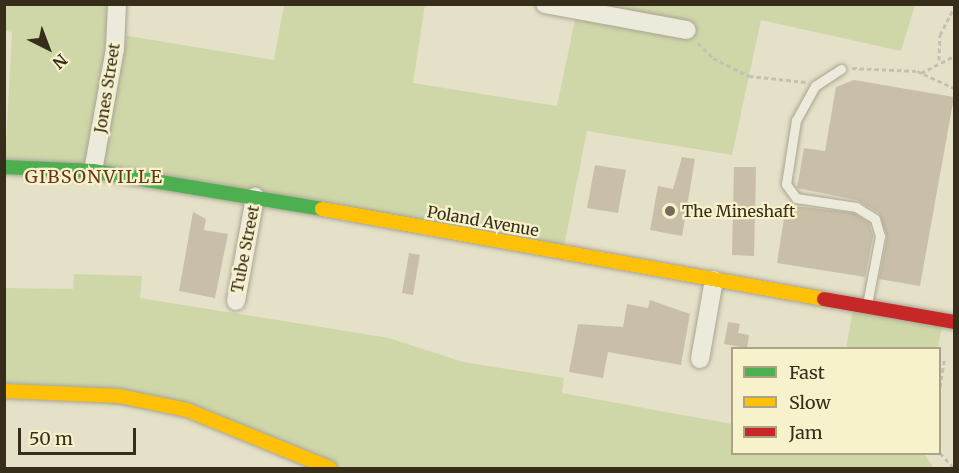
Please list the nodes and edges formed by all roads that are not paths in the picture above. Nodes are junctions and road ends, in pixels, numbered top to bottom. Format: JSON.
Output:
{"nodes":[{"id":1,"x":117,"y":4,"type":"edge"},
{"id":2,"x":545,"y":4,"type":"edge"},
{"id":3,"x":687,"y":30,"type":"road end"},
{"id":4,"x":841,"y":69,"type":"road end"},
{"id":5,"x":4,"y":167,"type":"edge"},
{"id":6,"x":93,"y":171,"type":"junction"},
{"id":7,"x":255,"y":197,"type":"junction"},
{"id":8,"x":714,"y":280,"type":"junction"},
{"id":9,"x":236,"y":300,"type":"dead end"},
{"id":10,"x":866,"y":307,"type":"junction"},
{"id":11,"x":954,"y":322,"type":"edge"},
{"id":12,"x":700,"y":359,"type":"dead end"},
{"id":13,"x":4,"y":391,"type":"edge"},
{"id":14,"x":330,"y":468,"type":"edge"}],
"edges":[{"from":1,"to":6,"type":"street","name":"Jones Street"},
{"from":2,"to":3,"type":"street"},
{"from":4,"to":10,"type":"lane"},
{"from":5,"to":6,"type":"main road","name":"Poland Avenue"},
{"from":6,"to":7,"type":"main road","name":"Poland Avenue"},
{"from":7,"to":8,"type":"main road","name":"Poland Avenue"},
{"from":7,"to":9,"type":"street","name":"Tube Street"},
{"from":8,"to":10,"type":"main road","name":"Poland Avenue"},
{"from":8,"to":12,"type":"street"},
{"from":10,"to":11,"type":"main road","name":"Poland Avenue"},
{"from":13,"to":14,"type":"main road"}]}
